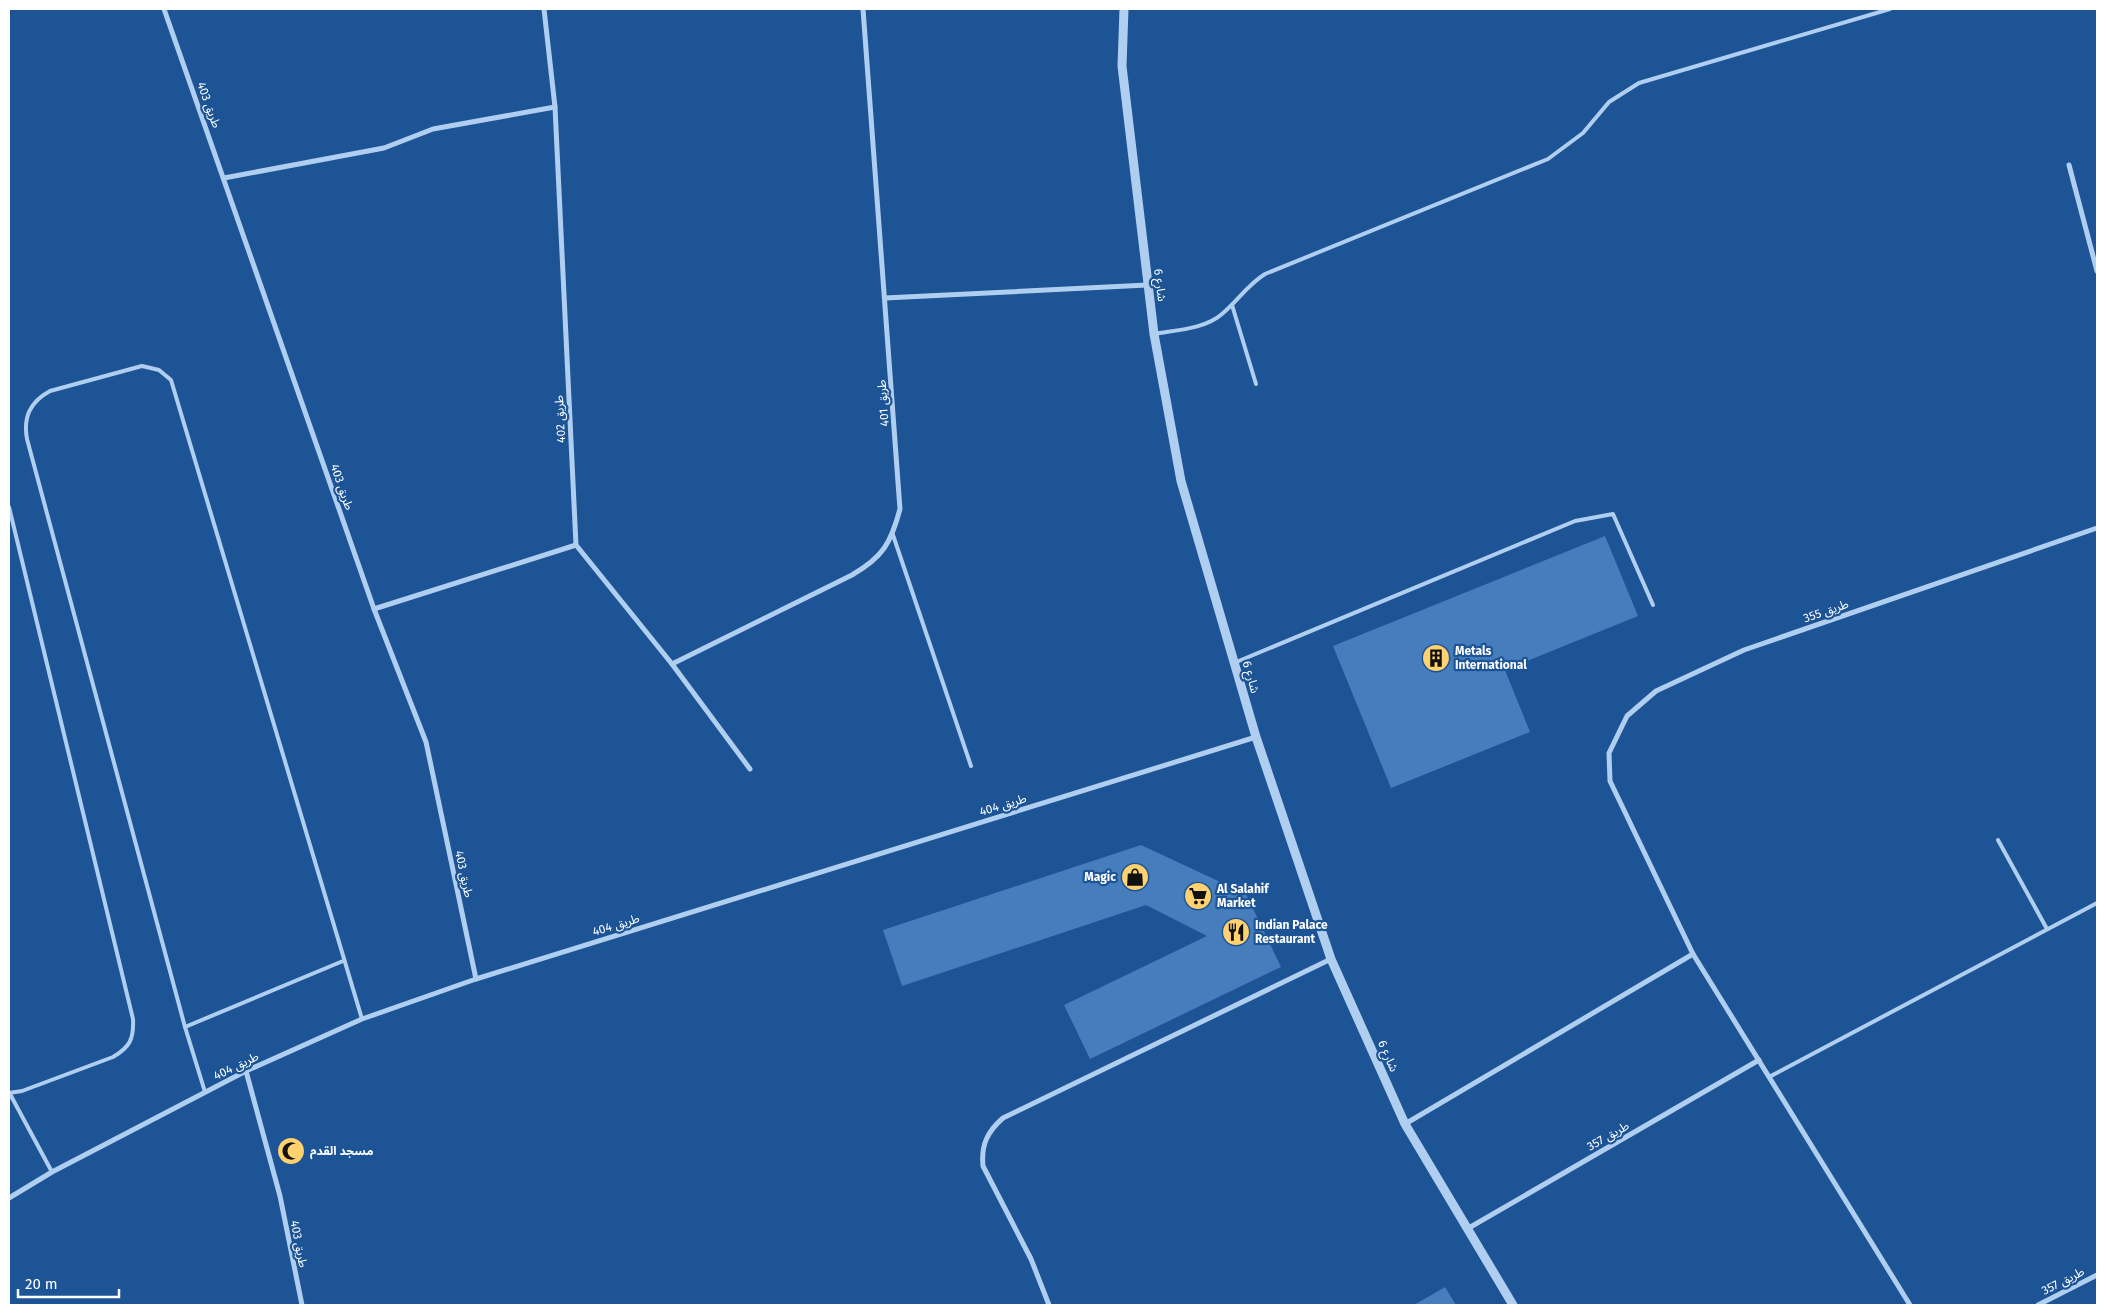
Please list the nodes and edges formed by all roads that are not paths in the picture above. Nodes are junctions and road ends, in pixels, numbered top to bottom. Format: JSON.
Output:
{"nodes":[{"id":1,"x":164,"y":9,"type":"edge"},
{"id":2,"x":544,"y":9,"type":"edge"},
{"id":3,"x":862,"y":9,"type":"edge"},
{"id":4,"x":1124,"y":9,"type":"edge"},
{"id":5,"x":1890,"y":9,"type":"edge"},
{"id":6,"x":554,"y":107,"type":"junction"},
{"id":7,"x":2069,"y":165,"type":"dead end"},
{"id":8,"x":224,"y":178,"type":"junction"},
{"id":9,"x":2097,"y":271,"type":"edge"},
{"id":10,"x":1147,"y":285,"type":"junction"},
{"id":11,"x":885,"y":298,"type":"junction"},
{"id":12,"x":1232,"y":305,"type":"junction"},
{"id":13,"x":1154,"y":334,"type":"junction"},
{"id":14,"x":1256,"y":384,"type":"dead end"},
{"id":15,"x":9,"y":507,"type":"edge"},
{"id":16,"x":2097,"y":528,"type":"edge"},
{"id":17,"x":893,"y":535,"type":"junction"},
{"id":18,"x":576,"y":545,"type":"junction"},
{"id":19,"x":1652,"y":605,"type":"dead end"},
{"id":20,"x":374,"y":609,"type":"junction"},
{"id":21,"x":1234,"y":663,"type":"junction"},
{"id":22,"x":672,"y":664,"type":"junction"},
{"id":23,"x":1256,"y":737,"type":"junction"},
{"id":24,"x":971,"y":766,"type":"dead end"},
{"id":25,"x":750,"y":769,"type":"dead end"},
{"id":26,"x":1998,"y":840,"type":"dead end"},
{"id":27,"x":2097,"y":903,"type":"edge"},
{"id":28,"x":2046,"y":929,"type":"junction"},
{"id":29,"x":1693,"y":954,"type":"junction"},
{"id":30,"x":1331,"y":960,"type":"junction"},
{"id":31,"x":343,"y":961,"type":"junction"},
{"id":32,"x":476,"y":979,"type":"junction"},
{"id":33,"x":362,"y":1020,"type":"junction"},
{"id":34,"x":185,"y":1027,"type":"junction"},
{"id":35,"x":1759,"y":1060,"type":"junction"},
{"id":36,"x":246,"y":1071,"type":"junction"},
{"id":37,"x":1770,"y":1077,"type":"junction"},
{"id":38,"x":205,"y":1092,"type":"junction"},
{"id":39,"x":9,"y":1094,"type":"edge"},
{"id":40,"x":1405,"y":1124,"type":"junction"},
{"id":41,"x":52,"y":1172,"type":"junction"},
{"id":42,"x":9,"y":1198,"type":"edge"},
{"id":43,"x":1467,"y":1229,"type":"junction"},
{"id":44,"x":2097,"y":1275,"type":"edge"},
{"id":45,"x":302,"y":1305,"type":"edge"},
{"id":46,"x":1049,"y":1305,"type":"edge"},
{"id":47,"x":1512,"y":1305,"type":"edge"},
{"id":48,"x":1910,"y":1305,"type":"edge"},
{"id":49,"x":2038,"y":1305,"type":"edge"}],
"edges":[{"from":1,"to":8,"type":"street","name":"طريق 403"},
{"from":2,"to":6,"type":"street","name":"طريق 402"},
{"from":3,"to":11,"type":"street","name":"طريق 401"},
{"from":4,"to":10,"type":"street","name":"شارع 6"},
{"from":5,"to":12,"type":"lane"},
{"from":6,"to":8,"type":"street"},
{"from":6,"to":18,"type":"street","name":"طريق 402"},
{"from":7,"to":9,"type":"street"},
{"from":8,"to":20,"type":"street","name":"طريق 403"},
{"from":10,"to":11,"type":"street"},
{"from":10,"to":13,"type":"street","name":"شارع 6"},
{"from":11,"to":17,"type":"street","name":"طريق 401"},
{"from":12,"to":13,"type":"lane"},
{"from":12,"to":14,"type":"lane"},
{"from":13,"to":21,"type":"street","name":"شارع 6"},
{"from":15,"to":39,"type":"lane"},
{"from":16,"to":29,"type":"street","name":"طريق 355"},
{"from":17,"to":22,"type":"street","name":"طريق 401"},
{"from":17,"to":24,"type":"lane"},
{"from":18,"to":20,"type":"street"},
{"from":18,"to":22,"type":"street"},
{"from":19,"to":21,"type":"lane"},
{"from":20,"to":32,"type":"street","name":"طريق 403"},
{"from":21,"to":23,"type":"street","name":"شارع 6"},
{"from":22,"to":25,"type":"street"},
{"from":23,"to":30,"type":"street","name":"شارع 6"},
{"from":23,"to":32,"type":"street","name":"طريق 404"},
{"from":26,"to":28,"type":"lane"},
{"from":27,"to":28,"type":"lane"},
{"from":28,"to":37,"type":"lane"},
{"from":29,"to":35,"type":"street"},
{"from":29,"to":40,"type":"street"},
{"from":30,"to":40,"type":"street","name":"شارع 6"},
{"from":30,"to":46,"type":"street"},
{"from":31,"to":33,"type":"lane"},
{"from":31,"to":34,"type":"lane"},
{"from":31,"to":34,"type":"lane"},
{"from":32,"to":33,"type":"street","name":"طريق 404"},
{"from":33,"to":36,"type":"street","name":"طريق 404"},
{"from":34,"to":38,"type":"lane"},
{"from":35,"to":37,"type":"street"},
{"from":35,"to":43,"type":"street","name":"طريق 357"},
{"from":36,"to":38,"type":"street","name":"طريق 404"},
{"from":36,"to":45,"type":"street","name":"طريق 403"},
{"from":37,"to":48,"type":"street"},
{"from":38,"to":41,"type":"street","name":"طريق 404"},
{"from":39,"to":41,"type":"lane"},
{"from":40,"to":43,"type":"street","name":"شارع 6"},
{"from":41,"to":42,"type":"street","name":"طريق 404"},
{"from":43,"to":47,"type":"street","name":"شارع 6"},
{"from":44,"to":49,"type":"street","name":"طريق 357"}]}
